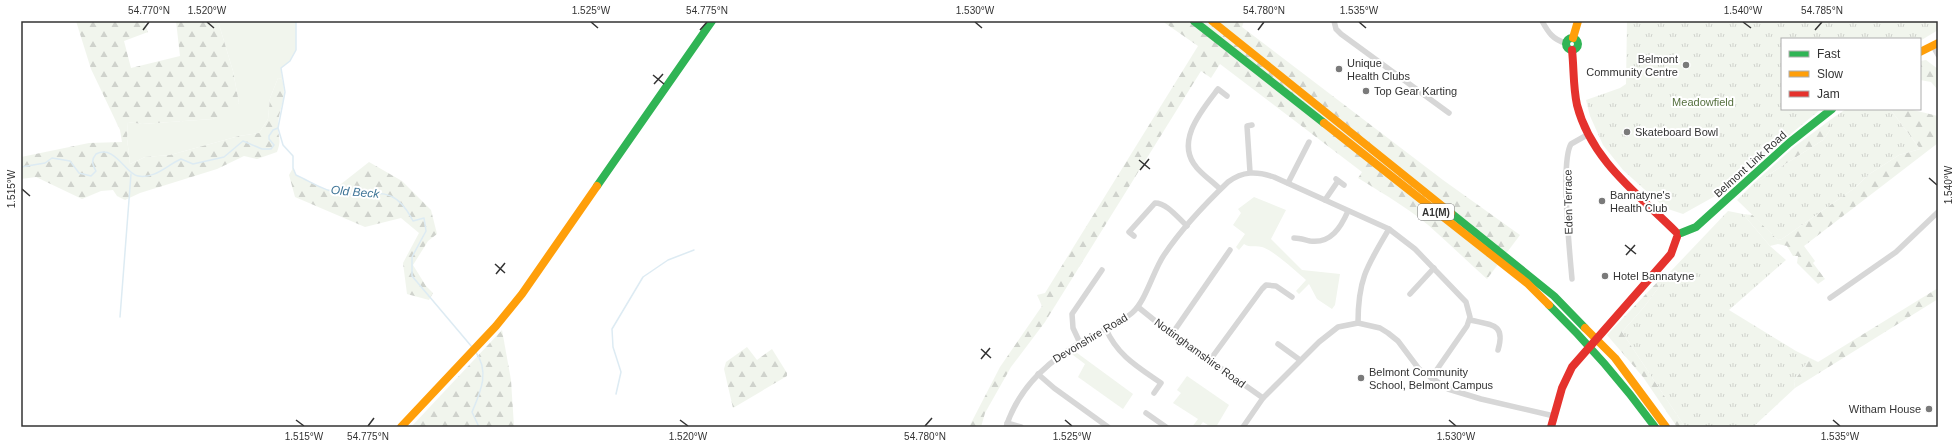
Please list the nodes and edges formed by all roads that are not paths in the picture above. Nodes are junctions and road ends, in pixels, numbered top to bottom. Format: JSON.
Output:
{"nodes":[{"id":1,"x":712,"y":21,"type":"edge"},
{"id":2,"x":1194,"y":21,"type":"edge"},
{"id":3,"x":1212,"y":21,"type":"edge"},
{"id":4,"x":1334,"y":21,"type":"edge"},
{"id":5,"x":1542,"y":21,"type":"edge"},
{"id":6,"x":1578,"y":21,"type":"edge"},
{"id":7,"x":1570,"y":40,"type":"junction"},
{"id":8,"x":1935,"y":45,"type":"edge"},
{"id":9,"x":1921,"y":52,"type":"edge"},
{"id":10,"x":1938,"y":55,"type":"edge"},
{"id":11,"x":1227,"y":96,"type":"dead end"},
{"id":12,"x":1831,"y":110,"type":"edge"},
{"id":13,"x":1450,"y":113,"type":"dead end"},
{"id":14,"x":1252,"y":125,"type":"dead end"},
{"id":15,"x":1587,"y":135,"type":"junction"},
{"id":16,"x":1309,"y":142,"type":"dead end"},
{"id":17,"x":1250,"y":172,"type":"junction"},
{"id":18,"x":1288,"y":183,"type":"junction"},
{"id":19,"x":1344,"y":185,"type":"dead end"},
{"id":20,"x":1220,"y":189,"type":"junction"},
{"id":21,"x":1325,"y":200,"type":"junction"},
{"id":22,"x":1348,"y":211,"type":"junction"},
{"id":23,"x":1938,"y":212,"type":"edge"},
{"id":24,"x":1187,"y":226,"type":"junction"},
{"id":25,"x":1389,"y":229,"type":"junction"},
{"id":26,"x":1678,"y":234,"type":"junction"},
{"id":27,"x":1296,"y":235,"type":"dead end"},
{"id":28,"x":1134,"y":236,"type":"dead end"},
{"id":29,"x":1230,"y":250,"type":"dead end"},
{"id":30,"x":1434,"y":268,"type":"junction"},
{"id":31,"x":1102,"y":270,"type":"dead end"},
{"id":32,"x":1572,"y":279,"type":"dead end"},
{"id":33,"x":1410,"y":294,"type":"dead end"},
{"id":34,"x":1292,"y":297,"type":"dead end"},
{"id":35,"x":1830,"y":298,"type":"dead end"},
{"id":36,"x":1138,"y":307,"type":"junction"},
{"id":37,"x":1470,"y":320,"type":"junction"},
{"id":38,"x":1358,"y":323,"type":"junction"},
{"id":39,"x":1106,"y":329,"type":"junction"},
{"id":40,"x":1172,"y":334,"type":"junction"},
{"id":41,"x":1080,"y":342,"type":"junction"},
{"id":42,"x":1278,"y":344,"type":"dead end"},
{"id":43,"x":1498,"y":350,"type":"dead end"},
{"id":44,"x":1210,"y":360,"type":"junction"},
{"id":45,"x":1300,"y":360,"type":"junction"},
{"id":46,"x":1038,"y":374,"type":"junction"},
{"id":47,"x":1431,"y":378,"type":"junction"},
{"id":48,"x":1154,"y":393,"type":"dead end"},
{"id":49,"x":1262,"y":398,"type":"junction"},
{"id":50,"x":1146,"y":413,"type":"dead end"},
{"id":51,"x":1554,"y":416,"type":"junction"},
{"id":52,"x":1007,"y":425,"type":"edge"},
{"id":53,"x":401,"y":427,"type":"edge"},
{"id":54,"x":1021,"y":427,"type":"edge"},
{"id":55,"x":1108,"y":427,"type":"edge"},
{"id":56,"x":1166,"y":427,"type":"edge"},
{"id":57,"x":1243,"y":427,"type":"edge"},
{"id":58,"x":1551,"y":427,"type":"edge"},
{"id":59,"x":1655,"y":427,"type":"edge"},
{"id":60,"x":1666,"y":427,"type":"edge"}],
"edges":[{"from":1,"to":53,"type":"main road"},
{"from":2,"to":59,"type":"main road","number":"A1(M)"},
{"from":3,"to":60,"type":"main road","number":"A1(M)"},
{"from":4,"to":13,"type":"street"},
{"from":5,"to":7,"type":"street"},
{"from":6,"to":7,"type":"main road"},
{"from":7,"to":15,"type":"main road"},
{"from":8,"to":9,"type":"main road"},
{"from":8,"to":10,"type":"street"},
{"from":11,"to":20,"type":"street"},
{"from":12,"to":26,"type":"main road","name":"Belmont Link Road"},
{"from":14,"to":17,"type":"street"},
{"from":15,"to":26,"type":"main road"},
{"from":15,"to":32,"type":"street","name":"Eden Terrace"},
{"from":16,"to":18,"type":"street"},
{"from":17,"to":18,"type":"street"},
{"from":17,"to":20,"type":"street","name":"Devonshire Road"},
{"from":18,"to":21,"type":"street"},
{"from":19,"to":21,"type":"street"},
{"from":20,"to":24,"type":"street","name":"Devonshire Road"},
{"from":21,"to":22,"type":"street"},
{"from":22,"to":25,"type":"street"},
{"from":22,"to":27,"type":"street"},
{"from":23,"to":35,"type":"street"},
{"from":24,"to":28,"type":"street"},
{"from":24,"to":36,"type":"street","name":"Devonshire Road"},
{"from":25,"to":30,"type":"street"},
{"from":25,"to":38,"type":"street"},
{"from":26,"to":51,"type":"main road"},
{"from":29,"to":40,"type":"street"},
{"from":30,"to":33,"type":"street"},
{"from":30,"to":37,"type":"street"},
{"from":31,"to":41,"type":"street"},
{"from":34,"to":44,"type":"street"},
{"from":36,"to":39,"type":"street","name":"Devonshire Road"},
{"from":36,"to":40,"type":"street","name":"Nottinghamshire Road"},
{"from":37,"to":43,"type":"street"},
{"from":37,"to":47,"type":"street"},
{"from":38,"to":45,"type":"street"},
{"from":38,"to":47,"type":"street"},
{"from":39,"to":41,"type":"street","name":"Devonshire Road"},
{"from":39,"to":48,"type":"street"},
{"from":40,"to":44,"type":"street","name":"Nottinghamshire Road"},
{"from":41,"to":46,"type":"street","name":"Devonshire Road"},
{"from":42,"to":45,"type":"street"},
{"from":44,"to":49,"type":"street","name":"Nottinghamshire Road"},
{"from":45,"to":49,"type":"street"},
{"from":46,"to":52,"type":"street","name":"Devonshire Road"},
{"from":46,"to":55,"type":"street"},
{"from":47,"to":51,"type":"street"},
{"from":49,"to":57,"type":"street"},
{"from":50,"to":56,"type":"street"},
{"from":51,"to":58,"type":"main road"},
{"from":52,"to":54,"type":"street"}]}
